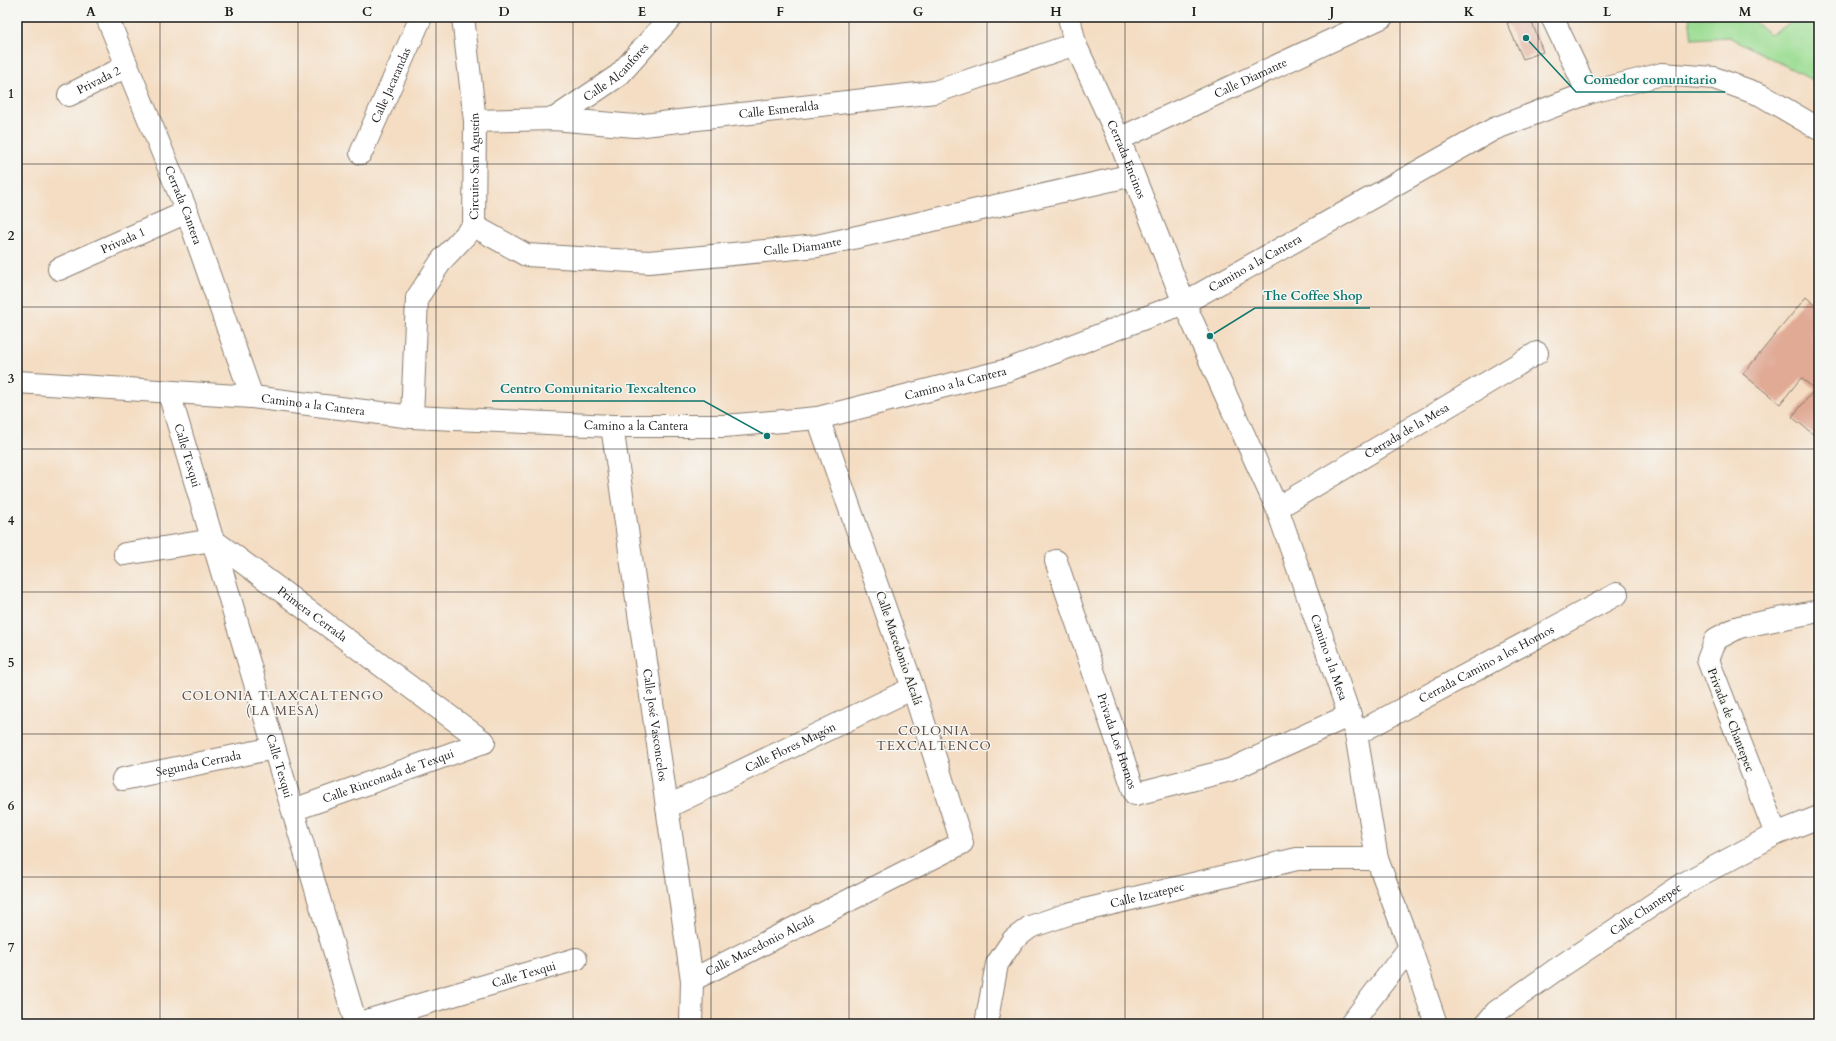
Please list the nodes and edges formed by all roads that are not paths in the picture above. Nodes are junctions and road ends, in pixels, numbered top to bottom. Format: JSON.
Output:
{"nodes":[{"id":1,"x":107,"y":17,"type":"edge"},
{"id":2,"x":421,"y":17,"type":"edge"},
{"id":3,"x":463,"y":17,"type":"edge"},
{"id":4,"x":671,"y":17,"type":"edge"},
{"id":5,"x":1069,"y":17,"type":"edge"},
{"id":6,"x":1382,"y":17,"type":"edge"},
{"id":7,"x":1552,"y":17,"type":"edge"},
{"id":8,"x":1075,"y":44,"type":"junction"},
{"id":9,"x":127,"y":66,"type":"junction"},
{"id":10,"x":1588,"y":93,"type":"junction"},
{"id":11,"x":69,"y":95,"type":"dead end"},
{"id":12,"x":554,"y":119,"type":"junction"},
{"id":13,"x":475,"y":121,"type":"junction"},
{"id":14,"x":1819,"y":129,"type":"edge"},
{"id":15,"x":1119,"y":139,"type":"junction"},
{"id":16,"x":361,"y":152,"type":"dead end"},
{"id":17,"x":1133,"y":175,"type":"junction"},
{"id":18,"x":187,"y":212,"type":"junction"},
{"id":19,"x":474,"y":226,"type":"junction"},
{"id":20,"x":59,"y":269,"type":"dead end"},
{"id":21,"x":1184,"y":303,"type":"junction"},
{"id":22,"x":1537,"y":354,"type":"dead end"},
{"id":23,"x":17,"y":382,"type":"edge"},
{"id":24,"x":170,"y":393,"type":"junction"},
{"id":25,"x":252,"y":397,"type":"junction"},
{"id":26,"x":412,"y":417,"type":"junction"},
{"id":27,"x":818,"y":418,"type":"junction"},
{"id":28,"x":612,"y":426,"type":"junction"},
{"id":29,"x":1277,"y":508,"type":"junction"},
{"id":30,"x":214,"y":540,"type":"junction"},
{"id":31,"x":125,"y":554,"type":"dead end"},
{"id":32,"x":1056,"y":562,"type":"dead end"},
{"id":33,"x":1617,"y":594,"type":"dead end"},
{"id":34,"x":1819,"y":611,"type":"edge"},
{"id":35,"x":913,"y":688,"type":"junction"},
{"id":36,"x":1353,"y":725,"type":"junction"},
{"id":37,"x":484,"y":742,"type":"joint"},
{"id":38,"x":274,"y":748,"type":"junction"},
{"id":39,"x":123,"y":779,"type":"dead end"},
{"id":40,"x":668,"y":807,"type":"junction"},
{"id":41,"x":293,"y":810,"type":"junction"},
{"id":42,"x":1819,"y":817,"type":"edge"},
{"id":43,"x":1776,"y":834,"type":"junction"},
{"id":44,"x":1377,"y":859,"type":"junction"},
{"id":45,"x":1410,"y":946,"type":"junction"},
{"id":46,"x":576,"y":958,"type":"dead end"},
{"id":47,"x":692,"y":980,"type":"junction"},
{"id":48,"x":357,"y":1024,"type":"edge"},
{"id":49,"x":691,"y":1024,"type":"edge"},
{"id":50,"x":986,"y":1024,"type":"edge"},
{"id":51,"x":1351,"y":1024,"type":"edge"},
{"id":52,"x":1436,"y":1024,"type":"edge"},
{"id":53,"x":1486,"y":1024,"type":"edge"}],
"edges":[{"from":1,"to":9,"type":"street","name":"Cerrada Cantera"},
{"from":2,"to":16,"type":"street","name":"Calle Jacarandas"},
{"from":3,"to":13,"type":"street","name":"Circuito San Agustín"},
{"from":4,"to":12,"type":"street","name":"Calle Alcanfores"},
{"from":5,"to":8,"type":"street","name":"Cerrada Encinos"},
{"from":6,"to":15,"type":"street","name":"Calle Diamante"},
{"from":7,"to":10,"type":"street"},
{"from":8,"to":12,"type":"street","name":"Calle Esmeralda"},
{"from":8,"to":15,"type":"street","name":"Cerrada Encinos"},
{"from":9,"to":11,"type":"street","name":"Privada 2"},
{"from":9,"to":18,"type":"street","name":"Cerrada Cantera"},
{"from":10,"to":14,"type":"street","name":"Camino a la Cantera"},
{"from":10,"to":21,"type":"street","name":"Camino a la Cantera"},
{"from":12,"to":13,"type":"street","name":"Calle Esmeralda"},
{"from":13,"to":19,"type":"street","name":"Circuito San Agustín"},
{"from":15,"to":17,"type":"street","name":"Cerrada Encinos"},
{"from":17,"to":19,"type":"street","name":"Calle Diamante"},
{"from":17,"to":21,"type":"street","name":"Cerrada Encinos"},
{"from":18,"to":20,"type":"street","name":"Privada 1"},
{"from":18,"to":25,"type":"street","name":"Cerrada Cantera"},
{"from":19,"to":26,"type":"street","name":"Circuito San Agustín"},
{"from":21,"to":27,"type":"street","name":"Camino a la Cantera"},
{"from":21,"to":29,"type":"street","name":"Camino a la Mesa"},
{"from":22,"to":29,"type":"street","name":"Cerrada de la Mesa"},
{"from":23,"to":24,"type":"street","name":"Camino a la Cantera"},
{"from":24,"to":25,"type":"street","name":"Camino a la Cantera"},
{"from":24,"to":30,"type":"street","name":"Calle Texqui"},
{"from":25,"to":26,"type":"street","name":"Camino a la Cantera"},
{"from":26,"to":28,"type":"street","name":"Camino a la Cantera"},
{"from":27,"to":28,"type":"street","name":"Camino a la Cantera"},
{"from":27,"to":35,"type":"street","name":"Calle Macedonio Alcalá"},
{"from":28,"to":40,"type":"street","name":"Calle José Vasconcelos"},
{"from":29,"to":36,"type":"street","name":"Camino a la Mesa"},
{"from":30,"to":31,"type":"street"},
{"from":30,"to":37,"type":"street","name":"Primera Cerrada"},
{"from":30,"to":38,"type":"street","name":"Calle Texqui"},
{"from":32,"to":36,"type":"street","name":"Privada Los Hornos"},
{"from":33,"to":36,"type":"street","name":"Cerrada Camino a los Hornos"},
{"from":34,"to":43,"type":"street","name":"Privada de Chantepec"},
{"from":35,"to":40,"type":"street","name":"Calle Flores Magón"},
{"from":35,"to":47,"type":"street","name":"Calle Macedonio Alcalá"},
{"from":36,"to":44,"type":"street","name":"Camino a la Mesa"},
{"from":37,"to":41,"type":"street","name":"Calle Rinconada de Texqui"},
{"from":38,"to":39,"type":"street","name":"Segunda Cerrada"},
{"from":38,"to":41,"type":"street","name":"Calle Texqui"},
{"from":40,"to":47,"type":"street","name":"Calle José Vasconcelos"},
{"from":41,"to":48,"type":"street","name":"Calle Texqui"},
{"from":42,"to":43,"type":"street","name":"Calle Chantepec"},
{"from":43,"to":53,"type":"street","name":"Calle Chantepec"},
{"from":44,"to":45,"type":"street","name":"Camino a la Mesa"},
{"from":44,"to":50,"type":"street","name":"Calle Izcatepec"},
{"from":45,"to":51,"type":"street"},
{"from":45,"to":52,"type":"street","name":"Camino a la Mesa"},
{"from":46,"to":48,"type":"street","name":"Calle Texqui"},
{"from":47,"to":49,"type":"street","name":"Calle José Vasconcelos"}]}
